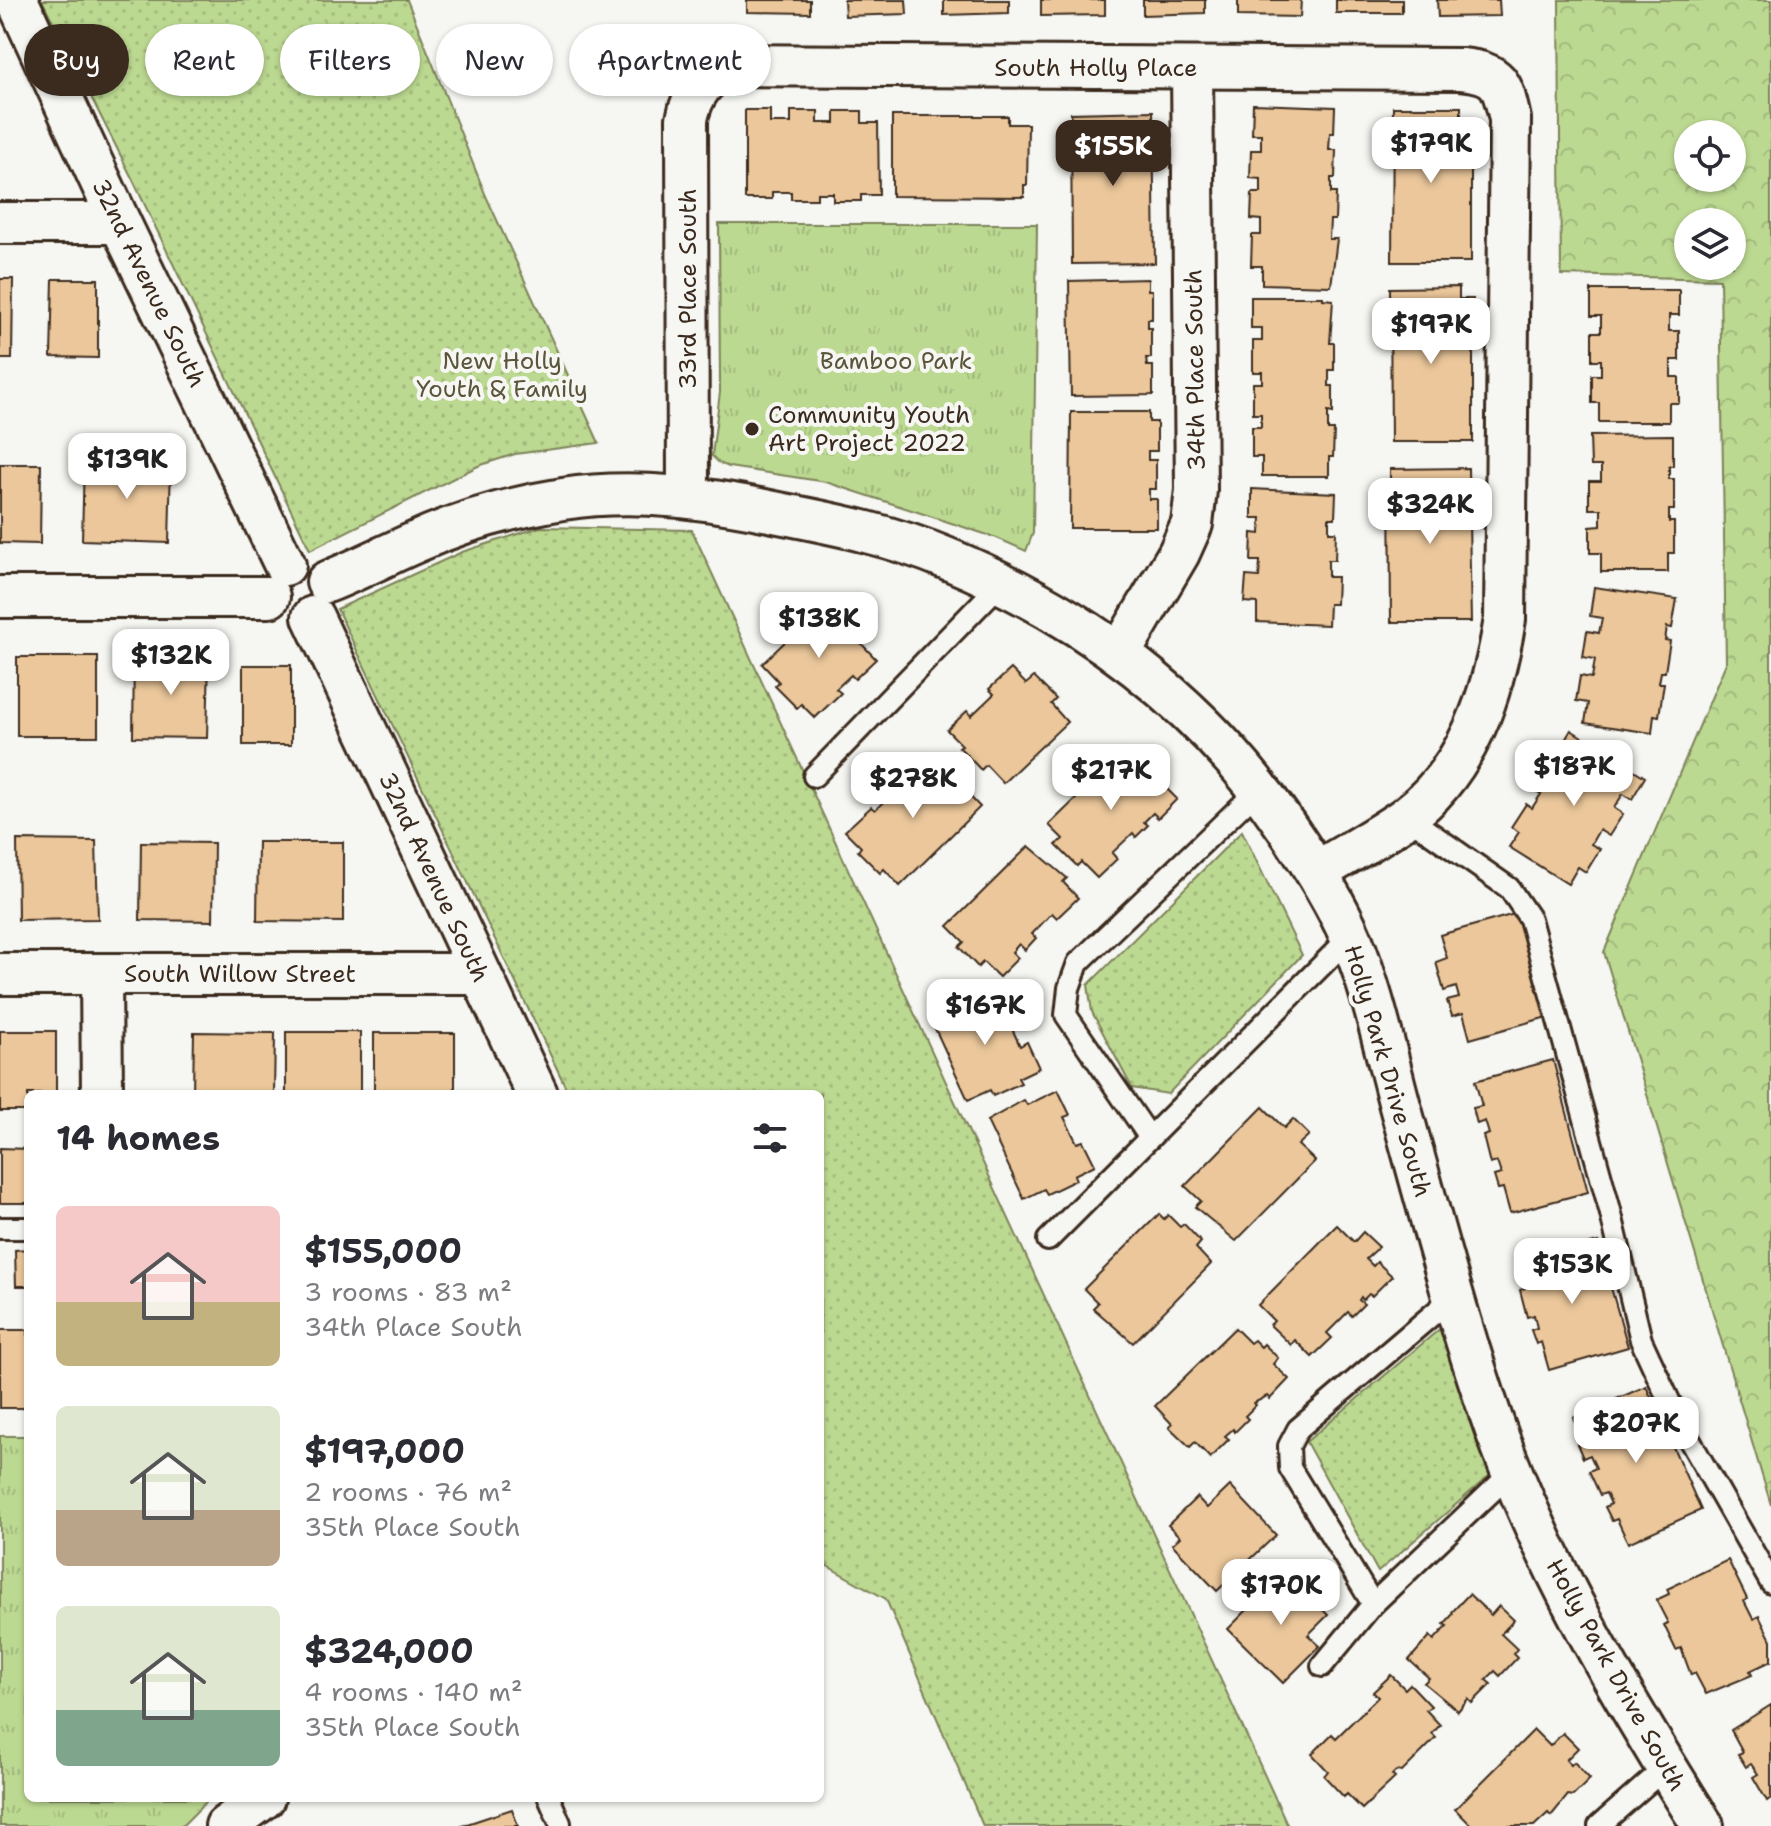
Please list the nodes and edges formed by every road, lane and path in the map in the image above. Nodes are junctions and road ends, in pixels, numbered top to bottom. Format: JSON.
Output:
{"nodes":[{"id":1,"x":17,"y":0,"type":"edge"},
{"id":2,"x":771,"y":65,"type":"edge"},
{"id":3,"x":1192,"y":69,"type":"junction"},
{"id":4,"x":694,"y":96,"type":"edge"},
{"id":5,"x":0,"y":223,"type":"edge"},
{"id":6,"x":120,"y":223,"type":"junction"},
{"id":7,"x":688,"y":496,"type":"junction"},
{"id":8,"x":277,"y":581,"type":"junction"},
{"id":9,"x":1001,"y":583,"type":"junction"},
{"id":10,"x":0,"y":597,"type":"edge"},
{"id":11,"x":320,"y":599,"type":"junction"},
{"id":12,"x":1120,"y":653,"type":"junction"},
{"id":13,"x":814,"y":776,"type":"dead end"},
{"id":14,"x":1260,"y":788,"type":"junction"},
{"id":15,"x":1406,"y":816,"type":"junction"},
{"id":16,"x":1317,"y":872,"type":"junction"},
{"id":17,"x":1350,"y":937,"type":"junction"},
{"id":18,"x":0,"y":974,"type":"edge"},
{"id":19,"x":101,"y":974,"type":"junction"},
{"id":20,"x":479,"y":974,"type":"junction"},
{"id":21,"x":102,"y":1090,"type":"edge"},
{"id":22,"x":535,"y":1090,"type":"edge"},
{"id":23,"x":1150,"y":1138,"type":"junction"},
{"id":24,"x":0,"y":1228,"type":"edge"},
{"id":25,"x":24,"y":1228,"type":"edge"},
{"id":26,"x":1048,"y":1240,"type":"dead end"},
{"id":27,"x":1452,"y":1298,"type":"junction"},
{"id":28,"x":1511,"y":1473,"type":"junction"},
{"id":29,"x":1771,"y":1583,"type":"edge"},
{"id":30,"x":1373,"y":1604,"type":"junction"},
{"id":31,"x":1322,"y":1666,"type":"dead end"},
{"id":32,"x":1666,"y":1767,"type":"junction"},
{"id":33,"x":259,"y":1802,"type":"edge"},
{"id":34,"x":551,"y":1802,"type":"edge"},
{"id":35,"x":560,"y":1823,"type":"dead end"},
{"id":36,"x":226,"y":1826,"type":"edge"},
{"id":37,"x":1599,"y":1826,"type":"edge"},
{"id":38,"x":1703,"y":1826,"type":"edge"}],
"edges":[{"from":1,"to":6,"type":"street","name":"32nd Avenue South"},
{"from":2,"to":3,"type":"street","name":"South Holly Place"},
{"from":3,"to":12,"type":"street","name":"34th Place South"},
{"from":3,"to":15,"type":"street","name":"South Holly Place"},
{"from":4,"to":7,"type":"street","name":"33rd Place South"},
{"from":5,"to":6,"type":"street"},
{"from":6,"to":8,"type":"street","name":"32nd Avenue South"},
{"from":7,"to":9,"type":"street","name":"Holly Park Drive South"},
{"from":7,"to":11,"type":"street","name":"Holly Park Drive South"},
{"from":8,"to":10,"type":"street"},
{"from":8,"to":11,"type":"street"},
{"from":8,"to":11,"type":"street"},
{"from":9,"to":12,"type":"street","name":"Holly Park Drive South"},
{"from":9,"to":13,"type":"lane"},
{"from":11,"to":20,"type":"street","name":"32nd Avenue South"},
{"from":12,"to":14,"type":"street","name":"Holly Park Drive South"},
{"from":14,"to":16,"type":"street","name":"Holly Park Drive South"},
{"from":14,"to":23,"type":"lane"},
{"from":15,"to":16,"type":"street"},
{"from":15,"to":29,"type":"lane"},
{"from":16,"to":17,"type":"street","name":"Holly Park Drive South"},
{"from":17,"to":23,"type":"lane"},
{"from":17,"to":27,"type":"street","name":"Holly Park Drive South"},
{"from":18,"to":19,"type":"street","name":"South Willow Street"},
{"from":19,"to":20,"type":"street","name":"South Willow Street"},
{"from":19,"to":21,"type":"street"},
{"from":20,"to":22,"type":"street","name":"32nd Avenue South"},
{"from":23,"to":26,"type":"lane"},
{"from":24,"to":25,"type":"lane"},
{"from":27,"to":28,"type":"street","name":"Holly Park Drive South"},
{"from":27,"to":30,"type":"lane"},
{"from":28,"to":30,"type":"lane"},
{"from":28,"to":32,"type":"street","name":"Holly Park Drive South"},
{"from":30,"to":31,"type":"lane"},
{"from":32,"to":37,"type":"lane"},
{"from":32,"to":38,"type":"street","name":"Holly Park Drive South"},
{"from":33,"to":36,"type":"street"},
{"from":34,"to":35,"type":"lane"}]}
